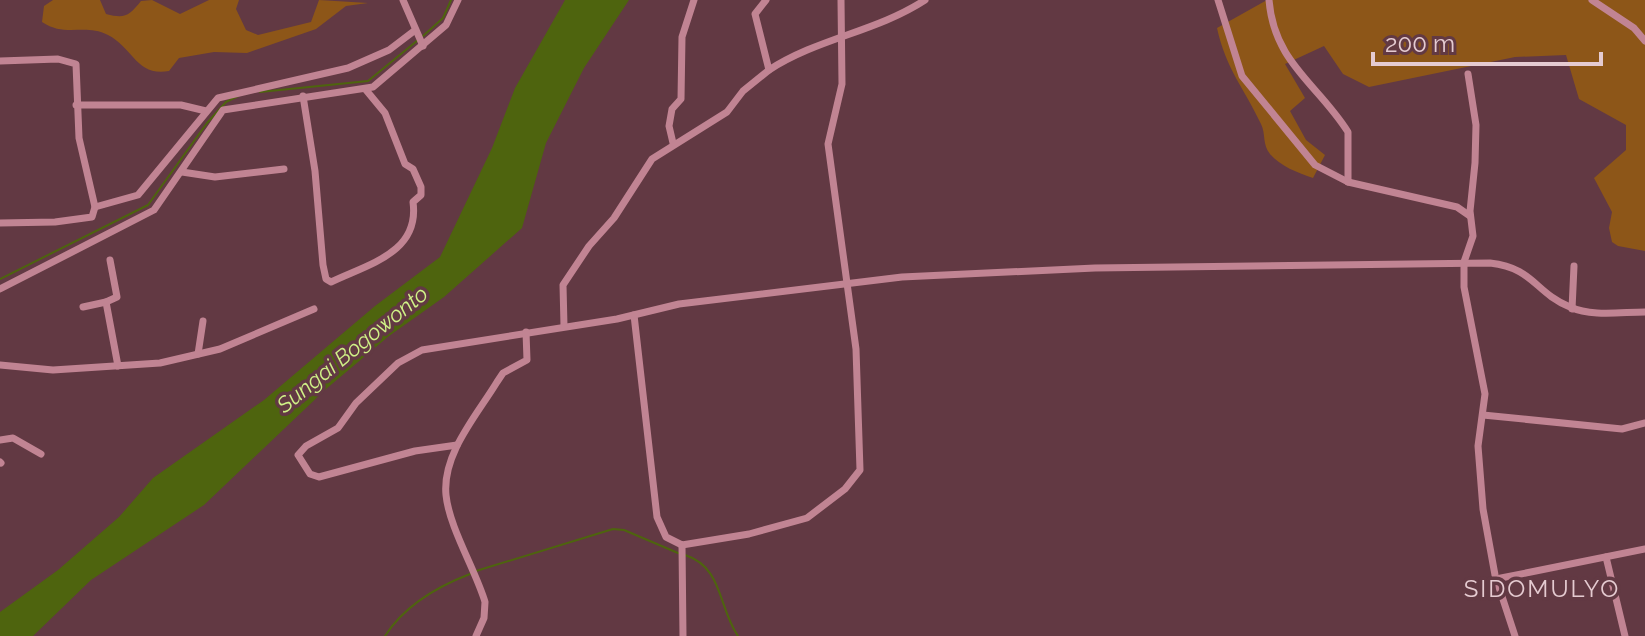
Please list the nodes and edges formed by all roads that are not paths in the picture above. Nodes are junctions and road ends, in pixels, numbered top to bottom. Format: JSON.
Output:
{"nodes":[{"id":1,"x":403,"y":0,"type":"edge"},
{"id":2,"x":458,"y":0,"type":"edge"},
{"id":3,"x":694,"y":0,"type":"edge"},
{"id":4,"x":766,"y":0,"type":"edge"},
{"id":5,"x":841,"y":0,"type":"edge"},
{"id":6,"x":925,"y":0,"type":"edge"},
{"id":7,"x":1218,"y":0,"type":"edge"},
{"id":8,"x":1269,"y":0,"type":"edge"},
{"id":9,"x":1592,"y":0,"type":"edge"},
{"id":10,"x":414,"y":32,"type":"junction"},
{"id":11,"x":842,"y":36,"type":"junction"},
{"id":12,"x":1645,"y":41,"type":"edge"},
{"id":13,"x":422,"y":44,"type":"junction"},
{"id":14,"x":0,"y":61,"type":"edge"},
{"id":15,"x":769,"y":70,"type":"junction"},
{"id":16,"x":1468,"y":74,"type":"dead end"},
{"id":17,"x":366,"y":90,"type":"junction"},
{"id":18,"x":303,"y":96,"type":"junction"},
{"id":19,"x":76,"y":105,"type":"junction"},
{"id":20,"x":206,"y":111,"type":"junction"},
{"id":21,"x":673,"y":143,"type":"junction"},
{"id":22,"x":284,"y":169,"type":"dead end"},
{"id":23,"x":182,"y":172,"type":"junction"},
{"id":24,"x":1348,"y":182,"type":"junction"},
{"id":25,"x":95,"y":207,"type":"junction"},
{"id":26,"x":1471,"y":214,"type":"junction"},
{"id":27,"x":0,"y":223,"type":"edge"},
{"id":28,"x":110,"y":260,"type":"dead end"},
{"id":29,"x":1464,"y":262,"type":"junction"},
{"id":30,"x":1574,"y":266,"type":"dead end"},
{"id":31,"x":846,"y":283,"type":"junction"},
{"id":32,"x":0,"y":289,"type":"edge"},
{"id":33,"x":106,"y":302,"type":"junction"},
{"id":34,"x":83,"y":307,"type":"dead end"},
{"id":35,"x":314,"y":309,"type":"dead end"},
{"id":36,"x":1572,"y":309,"type":"junction"},
{"id":37,"x":1645,"y":312,"type":"edge"},
{"id":38,"x":634,"y":315,"type":"junction"},
{"id":39,"x":203,"y":321,"type":"dead end"},
{"id":40,"x":564,"y":326,"type":"junction"},
{"id":41,"x":526,"y":332,"type":"junction"},
{"id":42,"x":198,"y":354,"type":"junction"},
{"id":43,"x":0,"y":365,"type":"edge"},
{"id":44,"x":118,"y":366,"type":"junction"},
{"id":45,"x":1483,"y":415,"type":"junction"},
{"id":46,"x":1645,"y":423,"type":"edge"},
{"id":47,"x":0,"y":440,"type":"edge"},
{"id":48,"x":457,"y":445,"type":"junction"},
{"id":49,"x":41,"y":454,"type":"dead end"},
{"id":50,"x":682,"y":548,"type":"junction"},
{"id":51,"x":1645,"y":549,"type":"edge"},
{"id":52,"x":1606,"y":557,"type":"junction"},
{"id":53,"x":1496,"y":579,"type":"junction"},
{"id":54,"x":476,"y":636,"type":"edge"},
{"id":55,"x":683,"y":636,"type":"edge"},
{"id":56,"x":1515,"y":636,"type":"edge"},
{"id":57,"x":1625,"y":636,"type":"edge"}],
"edges":[{"from":1,"to":10,"type":"street"},
{"from":2,"to":13,"type":"street"},
{"from":3,"to":21,"type":"street"},
{"from":4,"to":15,"type":"street"},
{"from":5,"to":11,"type":"street"},
{"from":6,"to":11,"type":"street"},
{"from":7,"to":24,"type":"street"},
{"from":8,"to":24,"type":"street"},
{"from":9,"to":12,"type":"street"},
{"from":10,"to":13,"type":"street"},
{"from":10,"to":20,"type":"street"},
{"from":11,"to":15,"type":"street"},
{"from":11,"to":31,"type":"street"},
{"from":13,"to":17,"type":"street"},
{"from":14,"to":19,"type":"street"},
{"from":15,"to":21,"type":"street"},
{"from":16,"to":26,"type":"street"},
{"from":17,"to":18,"type":"street"},
{"from":17,"to":18,"type":"street"},
{"from":18,"to":23,"type":"street"},
{"from":19,"to":20,"type":"street"},
{"from":19,"to":25,"type":"street"},
{"from":20,"to":25,"type":"street"},
{"from":21,"to":40,"type":"street"},
{"from":22,"to":23,"type":"street"},
{"from":23,"to":32,"type":"street"},
{"from":24,"to":26,"type":"street"},
{"from":25,"to":27,"type":"street"},
{"from":26,"to":29,"type":"street"},
{"from":28,"to":33,"type":"street"},
{"from":29,"to":31,"type":"street"},
{"from":29,"to":36,"type":"street"},
{"from":29,"to":45,"type":"street"},
{"from":30,"to":36,"type":"street"},
{"from":31,"to":38,"type":"street"},
{"from":31,"to":50,"type":"street"},
{"from":33,"to":34,"type":"street"},
{"from":33,"to":44,"type":"street"},
{"from":35,"to":42,"type":"street"},
{"from":36,"to":37,"type":"street"},
{"from":38,"to":40,"type":"street"},
{"from":38,"to":50,"type":"street"},
{"from":39,"to":42,"type":"street"},
{"from":40,"to":41,"type":"street"},
{"from":41,"to":48,"type":"street"},
{"from":41,"to":48,"type":"street"},
{"from":42,"to":44,"type":"street"},
{"from":43,"to":44,"type":"street"},
{"from":45,"to":46,"type":"street"},
{"from":45,"to":53,"type":"street"},
{"from":47,"to":49,"type":"street"},
{"from":48,"to":54,"type":"street"},
{"from":50,"to":55,"type":"street"},
{"from":51,"to":52,"type":"street"},
{"from":52,"to":53,"type":"street"},
{"from":52,"to":57,"type":"street"},
{"from":53,"to":56,"type":"street"}]}
